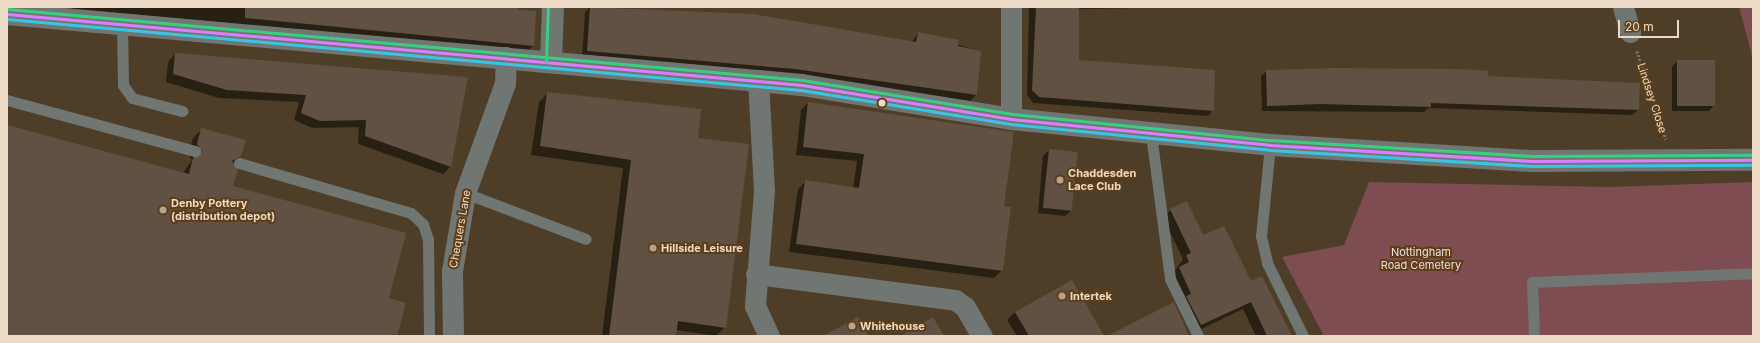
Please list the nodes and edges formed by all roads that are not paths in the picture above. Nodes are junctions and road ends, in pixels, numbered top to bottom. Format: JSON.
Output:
{"nodes":[{"id":1,"x":553,"y":7,"type":"edge"},
{"id":2,"x":1011,"y":7,"type":"edge"},
{"id":3,"x":1623,"y":7,"type":"edge"},
{"id":4,"x":7,"y":14,"type":"edge"},
{"id":5,"x":122,"y":26,"type":"junction"},
{"id":6,"x":1630,"y":32,"type":"dead end"},
{"id":7,"x":506,"y":57,"type":"junction"},
{"id":8,"x":551,"y":61,"type":"junction"},
{"id":9,"x":758,"y":80,"type":"junction"},
{"id":10,"x":7,"y":100,"type":"edge"},
{"id":11,"x":182,"y":110,"type":"dead end"},
{"id":12,"x":1011,"y":118,"type":"junction"},
{"id":13,"x":1151,"y":134,"type":"junction"},
{"id":14,"x":1270,"y":145,"type":"junction"},
{"id":15,"x":195,"y":150,"type":"dead end"},
{"id":16,"x":1753,"y":160,"type":"edge"},
{"id":17,"x":240,"y":164,"type":"dead end"},
{"id":18,"x":465,"y":193,"type":"junction"},
{"id":19,"x":586,"y":239,"type":"dead end"},
{"id":20,"x":1753,"y":273,"type":"edge"},
{"id":21,"x":756,"y":274,"type":"junction"},
{"id":22,"x":429,"y":336,"type":"edge"},
{"id":23,"x":453,"y":336,"type":"edge"},
{"id":24,"x":769,"y":336,"type":"edge"},
{"id":25,"x":982,"y":336,"type":"edge"},
{"id":26,"x":1198,"y":336,"type":"edge"},
{"id":27,"x":1304,"y":336,"type":"edge"},
{"id":28,"x":1534,"y":336,"type":"edge"}],
"edges":[{"from":1,"to":8,"type":"street"},
{"from":2,"to":12,"type":"street"},
{"from":3,"to":6,"type":"street"},
{"from":4,"to":5,"type":"street"},
{"from":5,"to":7,"type":"street"},
{"from":5,"to":11,"type":"lane"},
{"from":7,"to":8,"type":"street"},
{"from":7,"to":18,"type":"street","name":"Chequers Lane"},
{"from":8,"to":9,"type":"street"},
{"from":9,"to":12,"type":"street"},
{"from":9,"to":21,"type":"street"},
{"from":10,"to":15,"type":"lane"},
{"from":12,"to":13,"type":"street"},
{"from":13,"to":14,"type":"street"},
{"from":13,"to":26,"type":"lane"},
{"from":14,"to":16,"type":"street"},
{"from":14,"to":27,"type":"lane"},
{"from":17,"to":22,"type":"lane"},
{"from":18,"to":19,"type":"lane"},
{"from":18,"to":23,"type":"street","name":"Chequers Lane"},
{"from":20,"to":28,"type":"lane"},
{"from":21,"to":24,"type":"street"},
{"from":21,"to":25,"type":"street"}]}
